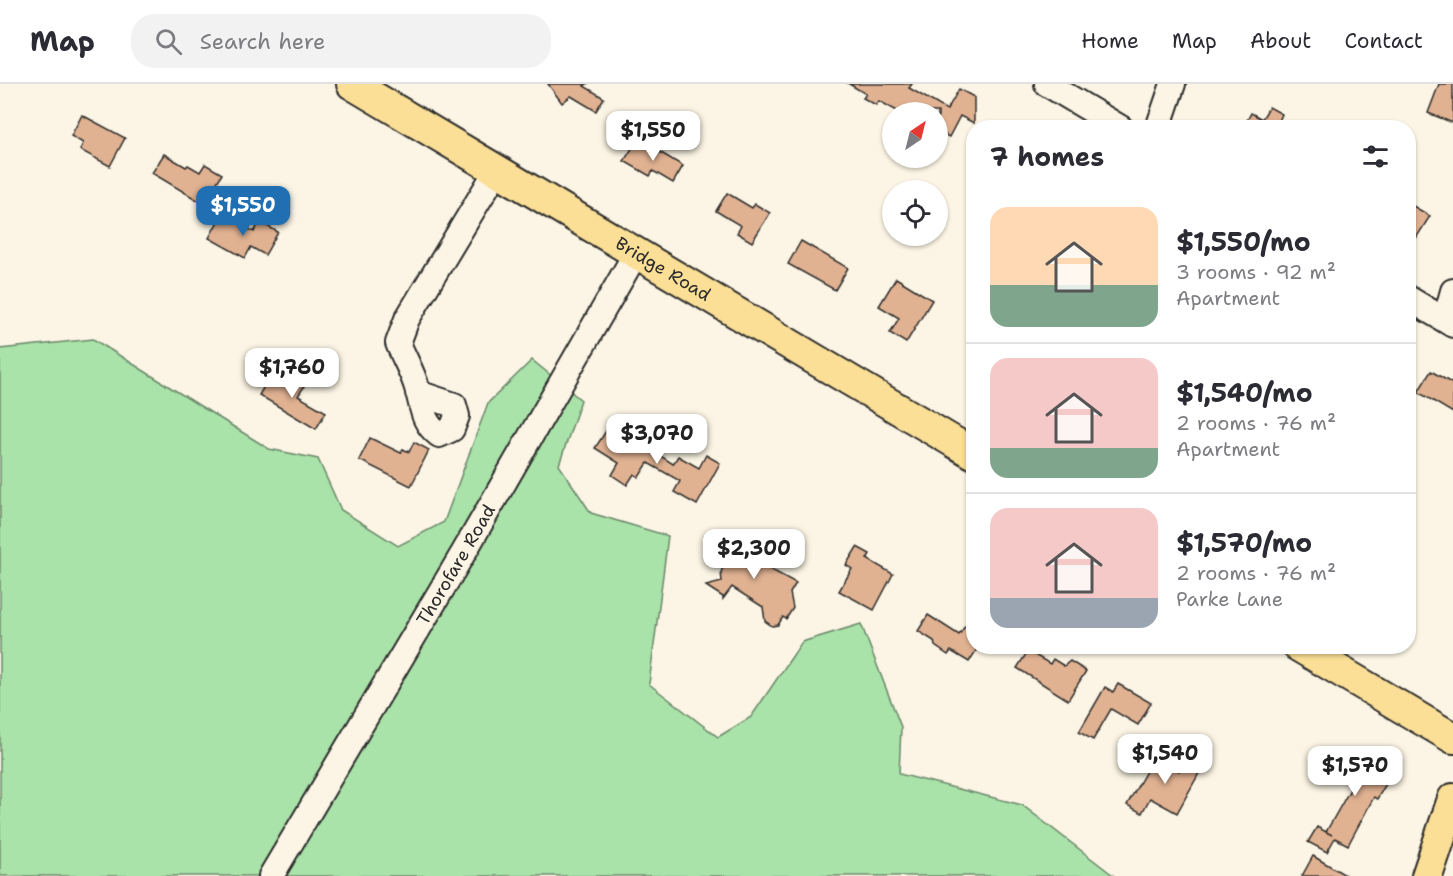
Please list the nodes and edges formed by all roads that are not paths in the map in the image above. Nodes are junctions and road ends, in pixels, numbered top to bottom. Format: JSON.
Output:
{"nodes":[{"id":1,"x":352,"y":84,"type":"edge"},
{"id":2,"x":1047,"y":84,"type":"edge"},
{"id":3,"x":1173,"y":84,"type":"edge"},
{"id":4,"x":1108,"y":120,"type":"edge"},
{"id":5,"x":1161,"y":120,"type":"edge"},
{"id":6,"x":497,"y":170,"type":"junction"},
{"id":7,"x":636,"y":254,"type":"junction"},
{"id":8,"x":1453,"y":291,"type":"edge"},
{"id":9,"x":1416,"y":303,"type":"edge"},
{"id":10,"x":1449,"y":322,"type":"edge"},
{"id":11,"x":418,"y":393,"type":"dead end"},
{"id":12,"x":966,"y":449,"type":"edge"},
{"id":13,"x":1311,"y":654,"type":"edge"},
{"id":14,"x":1453,"y":738,"type":"edge"},
{"id":15,"x":1453,"y":799,"type":"edge"},
{"id":16,"x":271,"y":876,"type":"edge"},
{"id":17,"x":1427,"y":876,"type":"edge"}],
"edges":[{"from":1,"to":6,"type":"main road","name":"Bridge Road"},
{"from":2,"to":4,"type":"street"},
{"from":3,"to":5,"type":"street"},
{"from":6,"to":7,"type":"main road","name":"Bridge Road"},
{"from":6,"to":11,"type":"street"},
{"from":7,"to":12,"type":"main road","name":"Bridge Road"},
{"from":7,"to":16,"type":"street","name":"Thorofare Road"},
{"from":8,"to":10,"type":"street"},
{"from":9,"to":10,"type":"street"},
{"from":13,"to":14,"type":"main road"},
{"from":15,"to":17,"type":"main road"}]}
